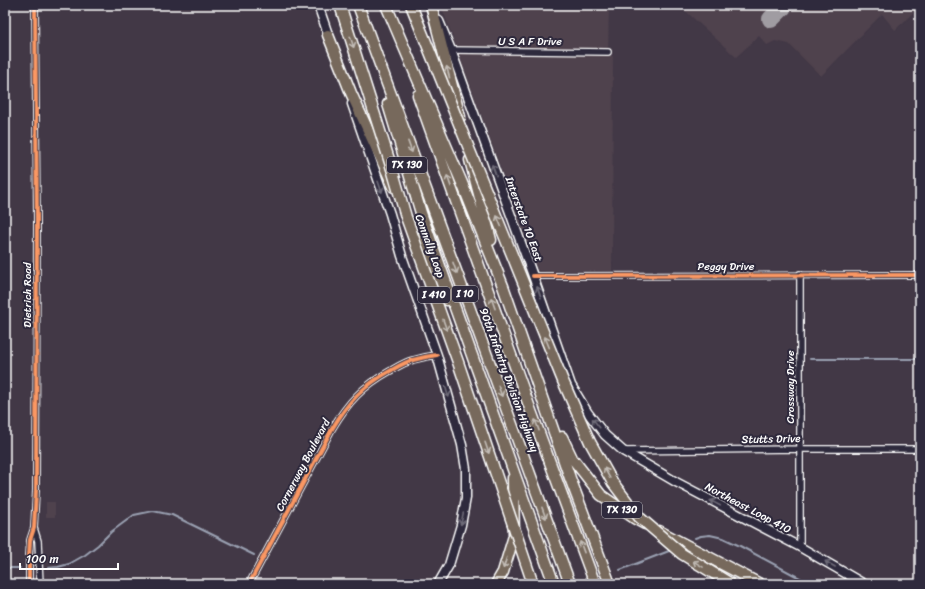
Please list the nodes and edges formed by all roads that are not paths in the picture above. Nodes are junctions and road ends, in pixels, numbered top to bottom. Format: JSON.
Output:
{"nodes":[{"id":1,"x":35,"y":5,"type":"edge"},
{"id":2,"x":318,"y":5,"type":"edge"},
{"id":3,"x":340,"y":5,"type":"edge"},
{"id":4,"x":357,"y":5,"type":"edge"},
{"id":5,"x":386,"y":5,"type":"edge"},
{"id":6,"x":411,"y":5,"type":"edge"},
{"id":7,"x":431,"y":5,"type":"edge"},
{"id":8,"x":328,"y":36,"type":"junction"},
{"id":9,"x":451,"y":50,"type":"junction"},
{"id":10,"x":608,"y":52,"type":"dead end"},
{"id":11,"x":800,"y":274,"type":"junction"},
{"id":12,"x":920,"y":275,"type":"edge"},
{"id":13,"x":533,"y":276,"type":"junction"},
{"id":14,"x":503,"y":286,"type":"junction"},
{"id":15,"x":460,"y":324,"type":"junction"},
{"id":16,"x":437,"y":355,"type":"junction"},
{"id":17,"x":537,"y":382,"type":"junction"},
{"id":18,"x":800,"y":449,"type":"junction"},
{"id":19,"x":920,"y":449,"type":"edge"},
{"id":20,"x":623,"y":451,"type":"junction"},
{"id":21,"x":508,"y":456,"type":"junction"},
{"id":22,"x":34,"y":528,"type":"junction"},
{"id":23,"x":800,"y":547,"type":"junction"},
{"id":24,"x":29,"y":584,"type":"edge"},
{"id":25,"x":40,"y":584,"type":"edge"},
{"id":26,"x":249,"y":584,"type":"edge"},
{"id":27,"x":438,"y":584,"type":"edge"},
{"id":28,"x":496,"y":584,"type":"edge"},
{"id":29,"x":533,"y":584,"type":"edge"},
{"id":30,"x":554,"y":584,"type":"edge"},
{"id":31,"x":570,"y":584,"type":"edge"},
{"id":32,"x":595,"y":584,"type":"edge"},
{"id":33,"x":610,"y":584,"type":"edge"},
{"id":34,"x":731,"y":584,"type":"edge"},
{"id":35,"x":760,"y":584,"type":"edge"},
{"id":36,"x":864,"y":584,"type":"edge"}],
"edges":[{"from":1,"to":22,"type":"street","name":"Dietrich Road"},
{"from":2,"to":8,"type":"main road"},
{"from":3,"to":29,"type":"highway","name":"Connally Loop","number":"I 410","one_way":true,"bridge":true},
{"from":4,"to":15,"type":"highway","number":"TX 130"},
{"from":4,"to":31,"type":"highway","name":"90th Infantry Division Highway","number":"I 10","one_way":true},
{"from":5,"to":14,"type":"highway","number":"TX 130"},
{"from":32,"to":5,"type":"highway","name":"90th Infantry Division Highway","number":"I 10","one_way":true},
{"from":34,"to":6,"type":"highway","one_way":true,"bridge":true},
{"from":7,"to":9,"type":"main road","name":"Interstate 10 East"},
{"from":14,"to":7,"type":"highway","one_way":true},
{"from":8,"to":15,"type":"highway"},
{"from":8,"to":16,"type":"main road","one_way":true},
{"from":9,"to":10,"type":"street","name":"U S A F Drive"},
{"from":13,"to":9,"type":"main road","name":"Interstate 10 East","one_way":true},
{"from":11,"to":12,"type":"street","name":"Peggy Drive"},
{"from":11,"to":13,"type":"street","name":"Peggy Drive"},
{"from":11,"to":18,"type":"street","name":"Crossway Drive"},
{"from":20,"to":13,"type":"main road","name":"Interstate 10 East","one_way":true},
{"from":14,"to":17,"type":"highway","number":"TX 130"},
{"from":15,"to":21,"type":"highway","number":"TX 130"},
{"from":16,"to":26,"type":"street","name":"Cornerway Boulevard"},
{"from":16,"to":27,"type":"main road","one_way":true},
{"from":17,"to":33,"type":"highway"},
{"from":17,"to":35,"type":"highway","number":"TX 130"},
{"from":18,"to":19,"type":"street","name":"Stutts Drive"},
{"from":18,"to":20,"type":"street","name":"Stutts Drive"},
{"from":18,"to":23,"type":"street","name":"Crossway Drive"},
{"from":23,"to":20,"type":"main road","name":"Northeast Loop 410","one_way":true},
{"from":21,"to":28,"type":"highway","one_way":true},
{"from":21,"to":30,"type":"highway","number":"TX 130"},
{"from":22,"to":24,"type":"street","name":"Dietrich Road"},
{"from":22,"to":25,"type":"street","name":"Dietrich Road"},
{"from":36,"to":23,"type":"main road","name":"Northeast Loop 410","one_way":true}]}
